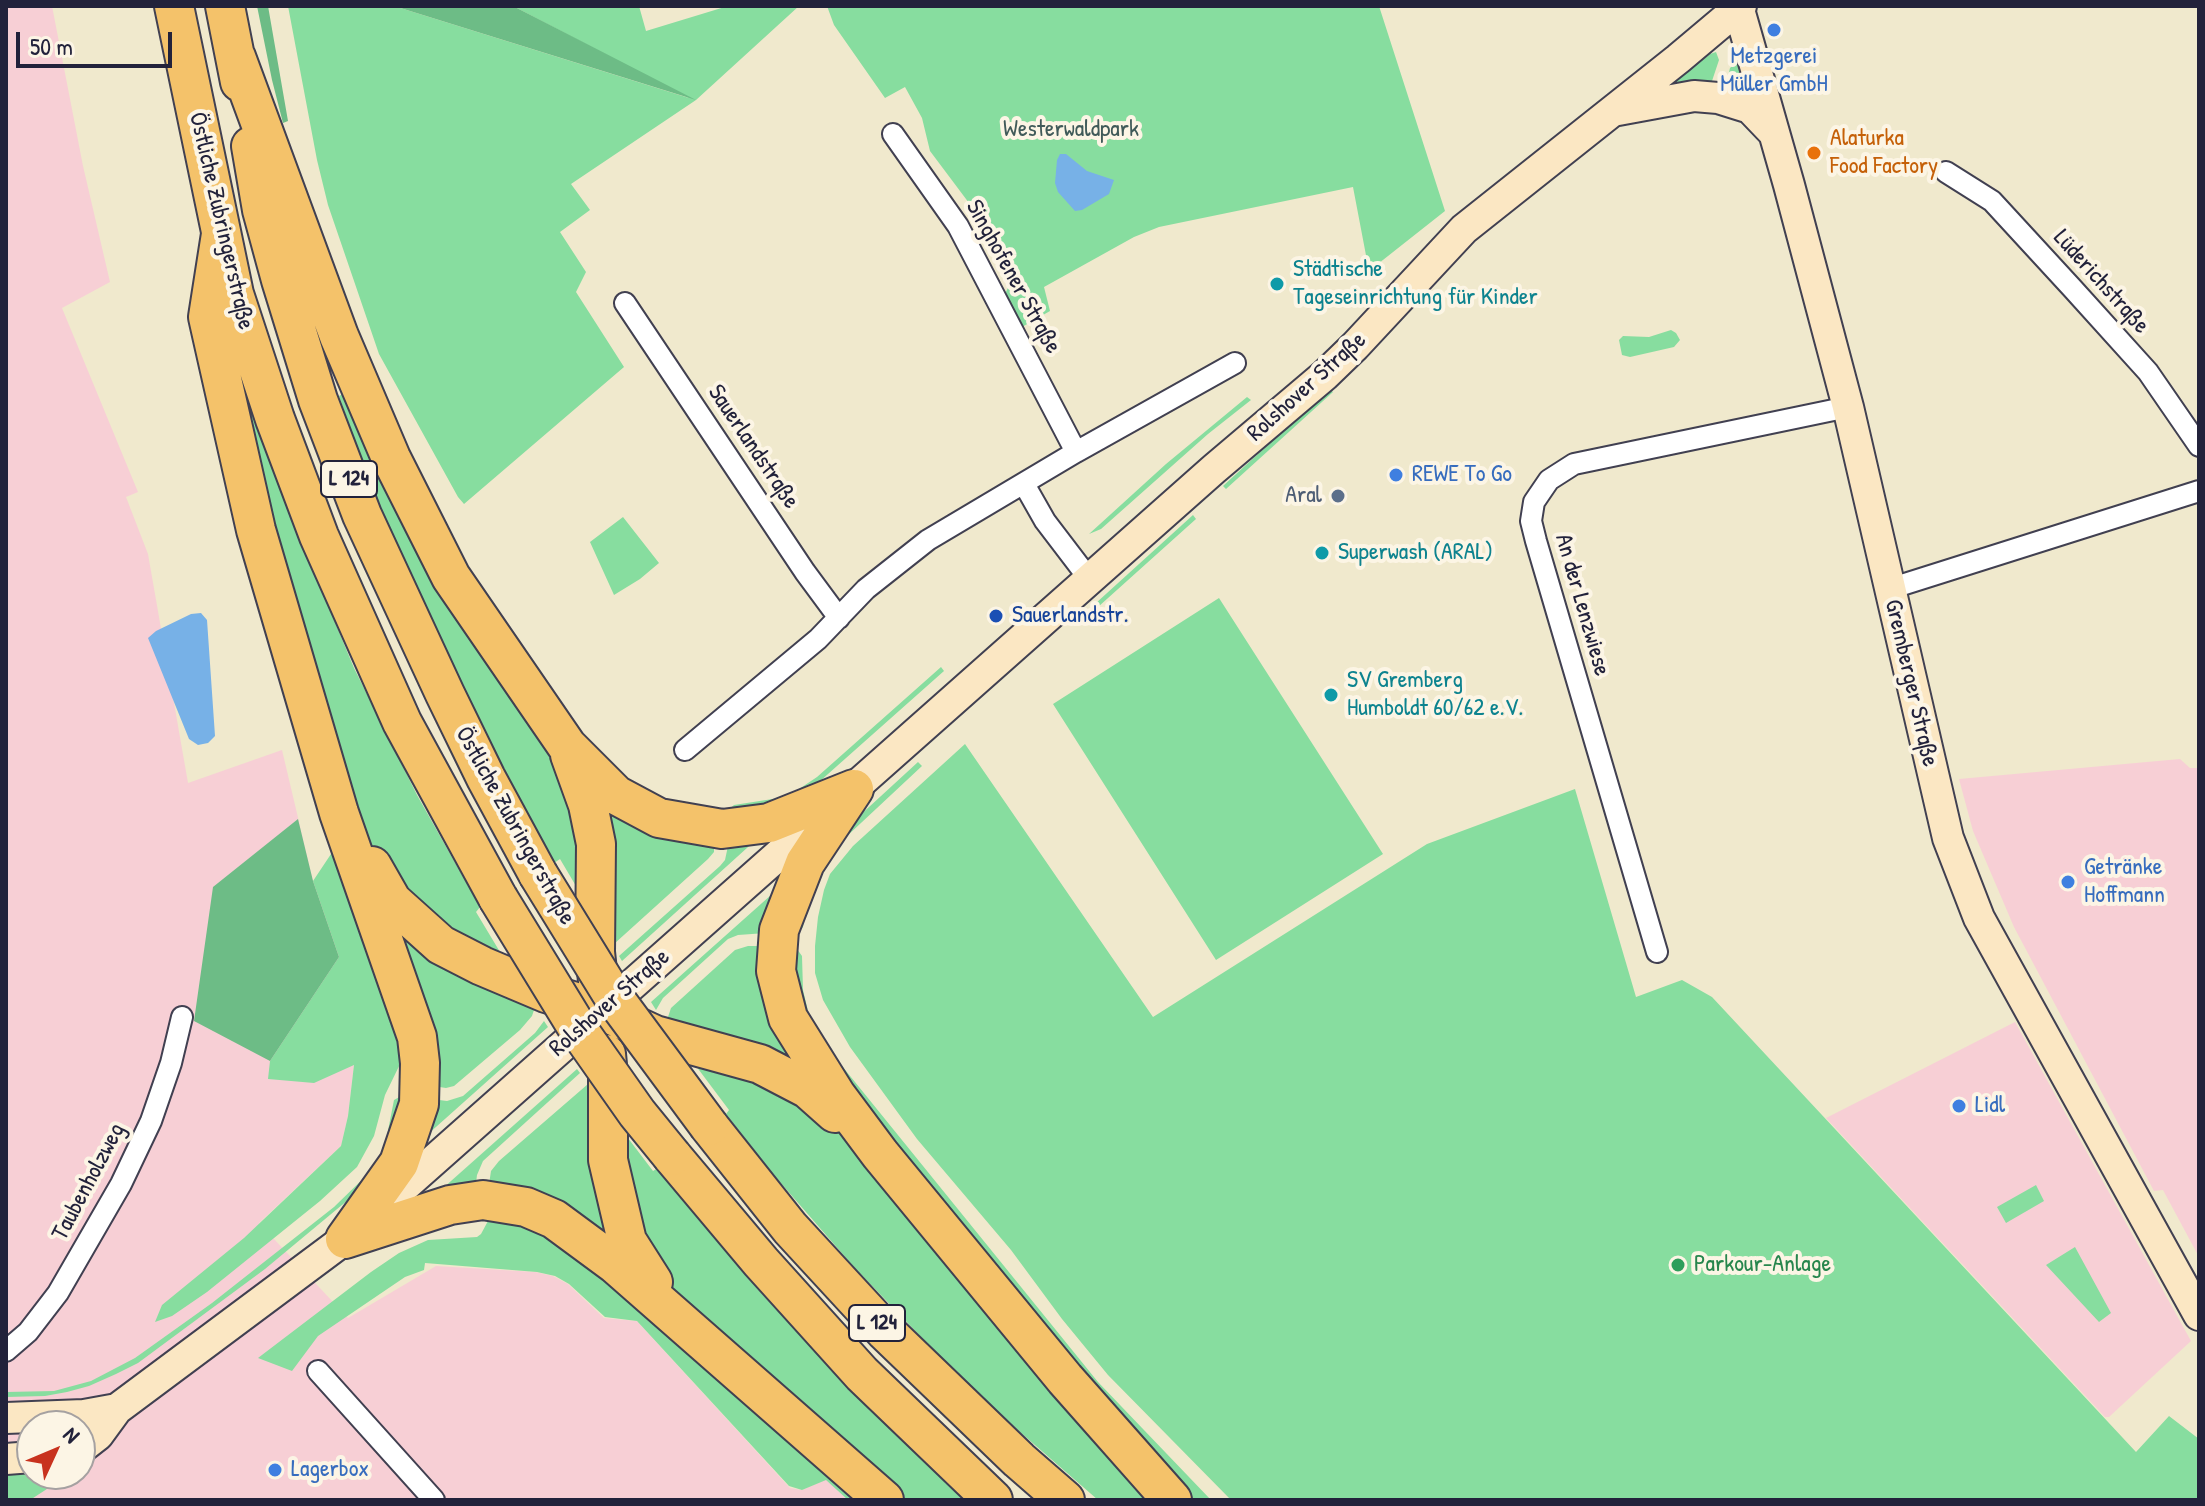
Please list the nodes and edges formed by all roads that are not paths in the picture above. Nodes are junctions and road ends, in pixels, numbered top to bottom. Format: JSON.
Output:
{"nodes":[{"id":1,"x":174,"y":6,"type":"edge"},
{"id":2,"x":225,"y":6,"type":"edge"},
{"id":3,"x":1739,"y":7,"type":"edge"},
{"id":4,"x":236,"y":57,"type":"junction"},
{"id":5,"x":1612,"y":111,"type":"junction"},
{"id":6,"x":1773,"y":133,"type":"junction"},
{"id":7,"x":893,"y":134,"type":"dead end"},
{"id":8,"x":1946,"y":172,"type":"dead end"},
{"id":9,"x":221,"y":234,"type":"junction"},
{"id":10,"x":625,"y":303,"type":"dead end"},
{"id":11,"x":1235,"y":363,"type":"dead end"},
{"id":12,"x":1848,"y":407,"type":"junction"},
{"id":13,"x":2199,"y":446,"type":"edge"},
{"id":14,"x":1076,"y":452,"type":"junction"},
{"id":15,"x":1024,"y":484,"type":"junction"},
{"id":16,"x":2199,"y":491,"type":"edge"},
{"id":17,"x":1090,"y":580,"type":"junction"},
{"id":18,"x":1889,"y":589,"type":"junction"},
{"id":19,"x":839,"y":618,"type":"junction"},
{"id":20,"x":567,"y":746,"type":"junction"},
{"id":21,"x":685,"y":750,"type":"dead end"},
{"id":22,"x":854,"y":789,"type":"junction"},
{"id":23,"x":339,"y":813,"type":"junction"},
{"id":24,"x":1657,"y":952,"type":"dead end"},
{"id":25,"x":601,"y":1010,"type":"junction"},
{"id":26,"x":182,"y":1017,"type":"dead end"},
{"id":27,"x":880,"y":1154,"type":"junction"},
{"id":28,"x":345,"y":1239,"type":"junction"},
{"id":29,"x":2199,"y":1315,"type":"edge"},
{"id":30,"x":695,"y":1335,"type":"junction"},
{"id":31,"x":6,"y":1351,"type":"edge"},
{"id":32,"x":318,"y":1371,"type":"dead end"},
{"id":33,"x":117,"y":1409,"type":"junction"},
{"id":34,"x":6,"y":1418,"type":"edge"},
{"id":35,"x":96,"y":1437,"type":"edge"},
{"id":36,"x":434,"y":1500,"type":"edge"},
{"id":37,"x":884,"y":1500,"type":"edge"},
{"id":38,"x":993,"y":1500,"type":"edge"},
{"id":39,"x":1065,"y":1500,"type":"edge"},
{"id":40,"x":1172,"y":1500,"type":"edge"}],
"edges":[{"from":1,"to":9,"type":"highway","name":"Östliche Zubringerstraße","number":"L 124"},
{"from":2,"to":4,"type":"highway","name":"Östliche Zubringerstraße","number":"L 124"},
{"from":3,"to":5,"type":"street","name":"Rolshover Straße"},
{"from":3,"to":6,"type":"street","name":"Gremberger Straße"},
{"from":4,"to":20,"type":"highway"},
{"from":4,"to":39,"type":"highway","name":"Östliche Zubringerstraße","number":"L 124","bridge":true},
{"from":5,"to":6,"type":"street"},
{"from":5,"to":17,"type":"street","name":"Rolshover Straße"},
{"from":6,"to":12,"type":"street","name":"Gremberger Straße"},
{"from":7,"to":14,"type":"street","name":"Singhofener Straße"},
{"from":8,"to":13,"type":"street","name":"Lüderichstraße"},
{"from":9,"to":23,"type":"highway"},
{"from":9,"to":38,"type":"highway","name":"Östliche Zubringerstraße","number":"L 124","bridge":true},
{"from":10,"to":19,"type":"street","name":"Sauerlandstraße"},
{"from":11,"to":14,"type":"street"},
{"from":12,"to":18,"type":"street","name":"Gremberger Straße"},
{"from":12,"to":24,"type":"street","name":"An der Lenzwiese"},
{"from":14,"to":15,"type":"street"},
{"from":15,"to":17,"type":"street"},
{"from":15,"to":19,"type":"street"},
{"from":16,"to":18,"type":"street"},
{"from":17,"to":22,"type":"street","name":"Rolshover Straße"},
{"from":18,"to":29,"type":"street","name":"Gremberger Straße"},
{"from":19,"to":21,"type":"street"},
{"from":20,"to":22,"type":"highway"},
{"from":20,"to":25,"type":"highway"},
{"from":22,"to":25,"type":"street","name":"Rolshover Straße"},
{"from":22,"to":27,"type":"highway"},
{"from":23,"to":25,"type":"highway"},
{"from":23,"to":28,"type":"highway"},
{"from":25,"to":27,"type":"highway"},
{"from":25,"to":28,"type":"street","name":"Rolshover Straße"},
{"from":25,"to":30,"type":"highway"},
{"from":26,"to":31,"type":"street","name":"Taubenholzweg"},
{"from":27,"to":40,"type":"highway"},
{"from":28,"to":30,"type":"highway"},
{"from":28,"to":33,"type":"street","name":"Rolshover Straße"},
{"from":30,"to":37,"type":"highway"},
{"from":32,"to":36,"type":"street"},
{"from":33,"to":34,"type":"street","name":"Rolshover Straße"},
{"from":33,"to":35,"type":"street","name":"Rolshover Straße"}]}
